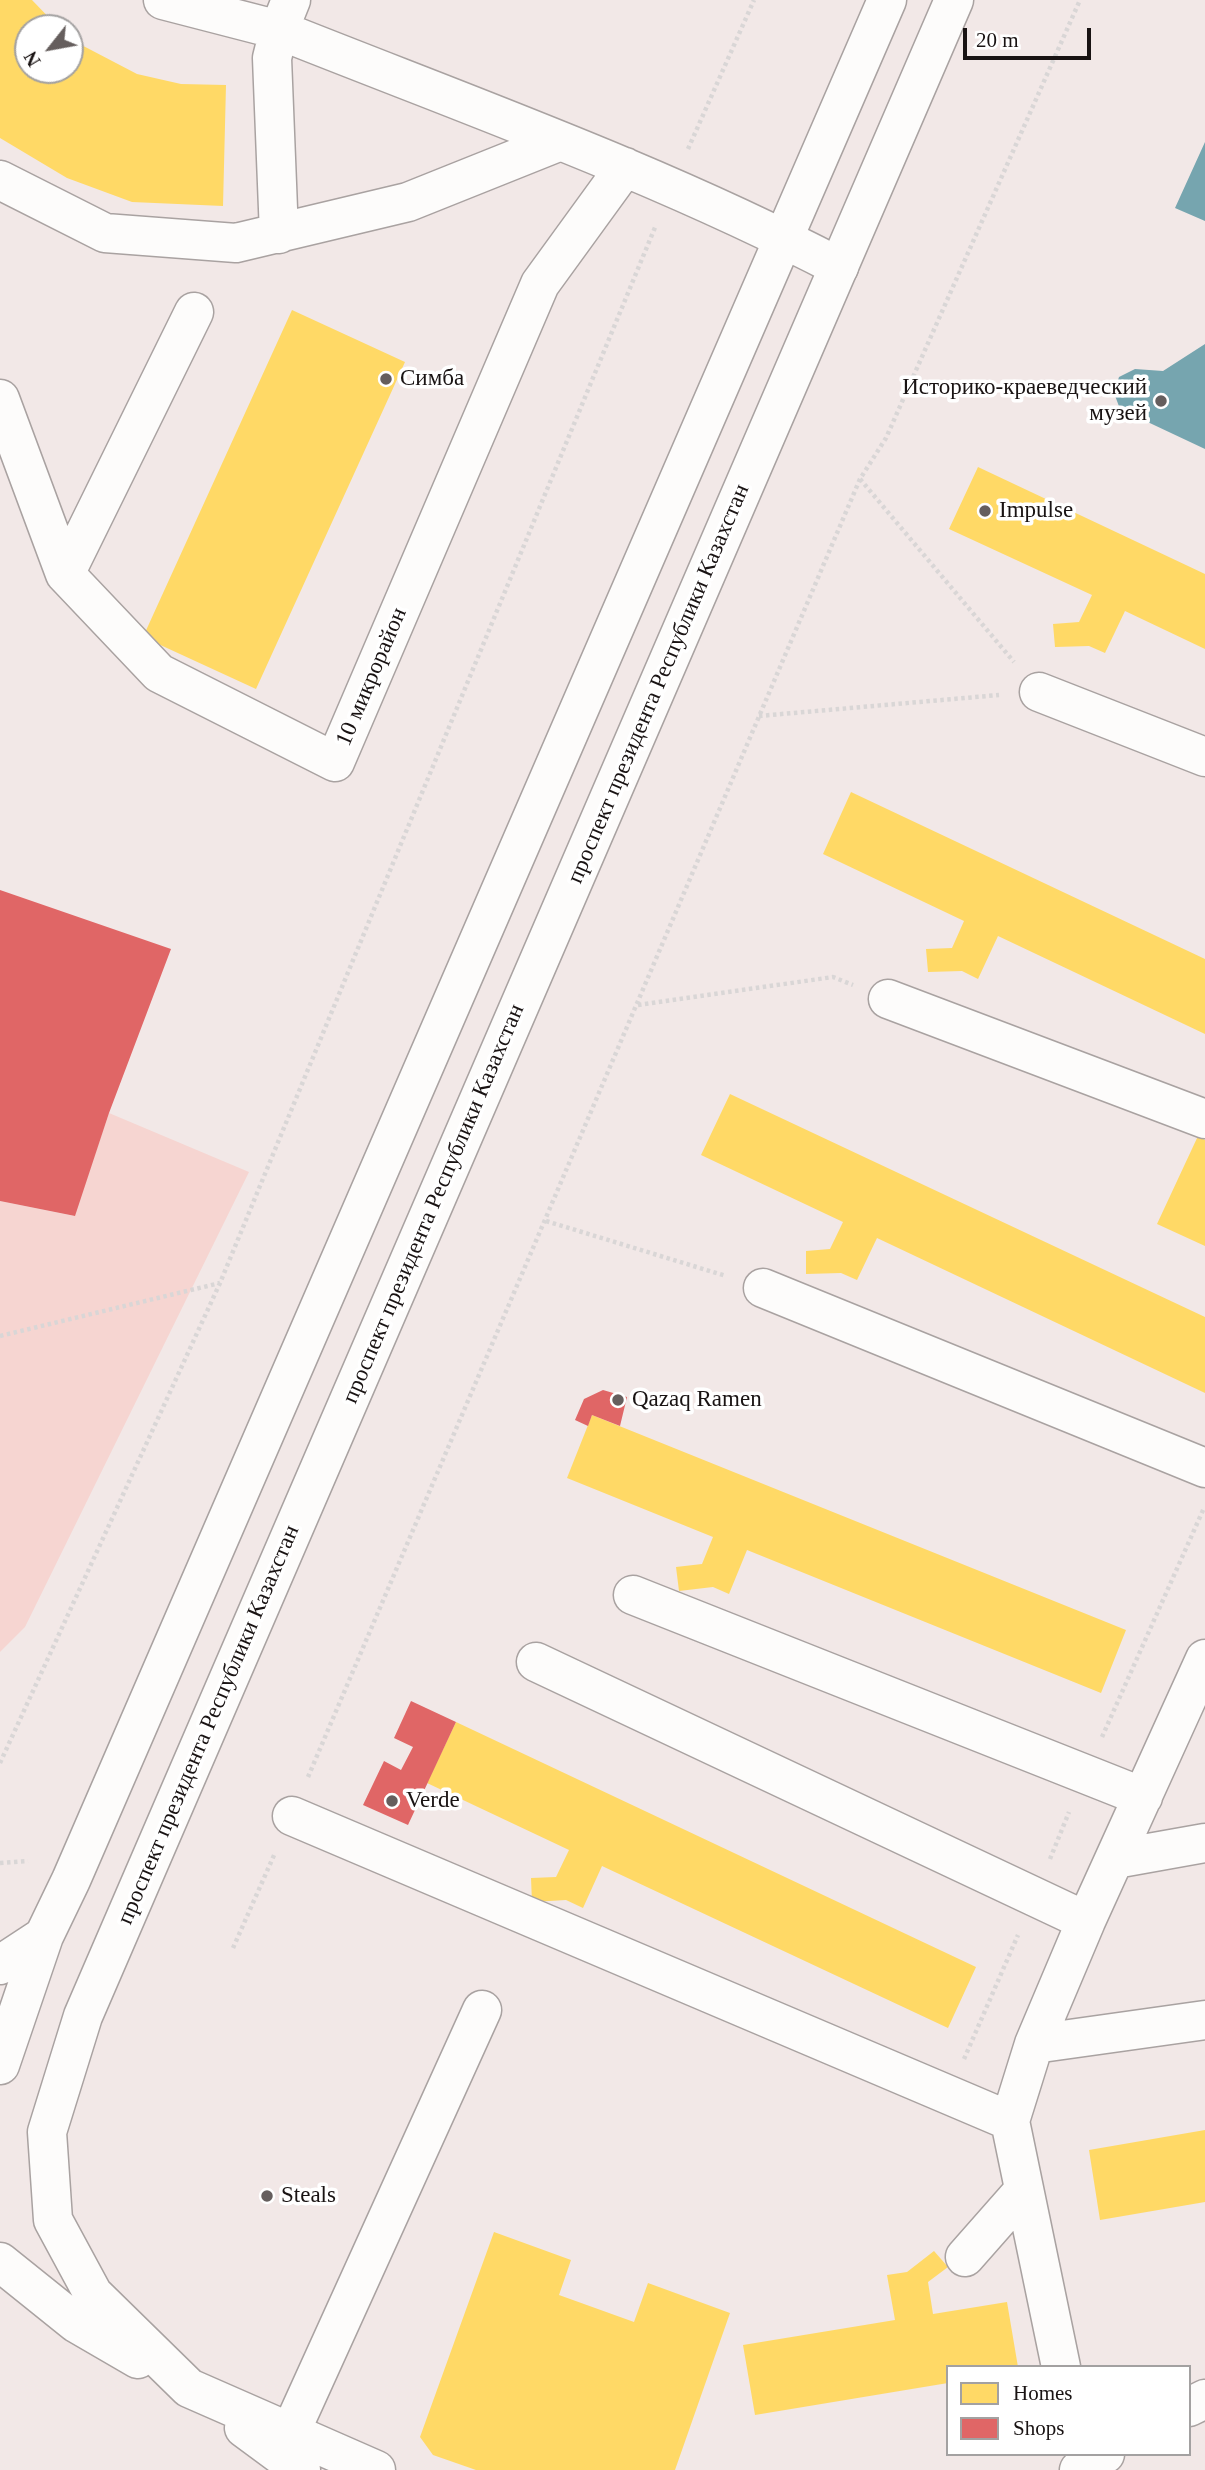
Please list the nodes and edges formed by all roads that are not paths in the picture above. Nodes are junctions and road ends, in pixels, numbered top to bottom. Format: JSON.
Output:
{"nodes":[{"id":1,"x":163,"y":0,"type":"edge"},
{"id":2,"x":887,"y":0,"type":"edge"},
{"id":3,"x":954,"y":0,"type":"edge"},
{"id":4,"x":285,"y":15,"type":"edge"},
{"id":5,"x":558,"y":142,"type":"junction"},
{"id":6,"x":625,"y":167,"type":"junction"},
{"id":7,"x":0,"y":180,"type":"edge"},
{"id":8,"x":279,"y":234,"type":"junction"},
{"id":9,"x":783,"y":238,"type":"junction"},
{"id":10,"x":839,"y":267,"type":"junction"},
{"id":11,"x":194,"y":312,"type":"dead end"},
{"id":12,"x":0,"y":399,"type":"edge"},
{"id":13,"x":65,"y":574,"type":"junction"},
{"id":14,"x":1039,"y":692,"type":"road end"},
{"id":15,"x":1205,"y":757,"type":"edge"},
{"id":16,"x":888,"y":999,"type":"road end"},
{"id":17,"x":1205,"y":1119,"type":"edge"},
{"id":18,"x":763,"y":1288,"type":"road end"},
{"id":19,"x":1205,"y":1468,"type":"edge"},
{"id":20,"x":633,"y":1595,"type":"dead end"},
{"id":21,"x":1205,"y":1659,"type":"edge"},
{"id":22,"x":536,"y":1662,"type":"dead end"},
{"id":23,"x":1143,"y":1797,"type":"junction"},
{"id":24,"x":292,"y":1816,"type":"road end"},
{"id":25,"x":1205,"y":1843,"type":"edge"},
{"id":26,"x":1115,"y":1859,"type":"junction"},
{"id":27,"x":1086,"y":1921,"type":"junction"},
{"id":28,"x":44,"y":1936,"type":"junction"},
{"id":29,"x":0,"y":1965,"type":"edge"},
{"id":30,"x":482,"y":2010,"type":"dead end"},
{"id":31,"x":1205,"y":2020,"type":"edge"},
{"id":32,"x":1034,"y":2044,"type":"junction"},
{"id":33,"x":0,"y":2065,"type":"edge"},
{"id":34,"x":1010,"y":2121,"type":"junction"},
{"id":35,"x":1024,"y":2190,"type":"junction"},
{"id":36,"x":965,"y":2257,"type":"dead end"},
{"id":37,"x":0,"y":2262,"type":"edge"},
{"id":38,"x":1061,"y":2365,"type":"edge"},
{"id":39,"x":190,"y":2388,"type":"junction"},
{"id":40,"x":290,"y":2431,"type":"junction"},
{"id":41,"x":301,"y":2470,"type":"edge"},
{"id":42,"x":376,"y":2470,"type":"edge"}],
"edges":[{"from":1,"to":4,"type":"main road"},
{"from":2,"to":9,"type":"main road"},
{"from":3,"to":10,"type":"main road","name":"проспект президента Республики Казахстан"},
{"from":4,"to":5,"type":"main road"},
{"from":4,"to":8,"type":"main road"},
{"from":5,"to":6,"type":"main road"},
{"from":5,"to":8,"type":"main road"},
{"from":6,"to":9,"type":"main road"},
{"from":6,"to":13,"type":"main road","name":"10 микрорайон"},
{"from":7,"to":8,"type":"main road"},
{"from":9,"to":10,"type":"main road"},
{"from":9,"to":28,"type":"main road"},
{"from":10,"to":39,"type":"main road","name":"проспект президента Республики Казахстан"},
{"from":11,"to":13,"type":"main road"},
{"from":12,"to":13,"type":"main road","name":"10 микрорайон"},
{"from":14,"to":15,"type":"main road"},
{"from":16,"to":17,"type":"main road"},
{"from":18,"to":19,"type":"main road"},
{"from":20,"to":23,"type":"main road"},
{"from":21,"to":23,"type":"main road"},
{"from":22,"to":27,"type":"main road"},
{"from":23,"to":26,"type":"main road"},
{"from":24,"to":34,"type":"main road"},
{"from":25,"to":26,"type":"main road"},
{"from":26,"to":27,"type":"main road"},
{"from":27,"to":32,"type":"main road"},
{"from":28,"to":29,"type":"main road"},
{"from":28,"to":33,"type":"main road"},
{"from":30,"to":40,"type":"main road"},
{"from":31,"to":32,"type":"main road"},
{"from":32,"to":34,"type":"main road"},
{"from":34,"to":35,"type":"main road"},
{"from":35,"to":36,"type":"main road"},
{"from":35,"to":38,"type":"main road"},
{"from":37,"to":39,"type":"main road"},
{"from":39,"to":40,"type":"main road"},
{"from":39,"to":41,"type":"main road"},
{"from":40,"to":42,"type":"main road"}]}
